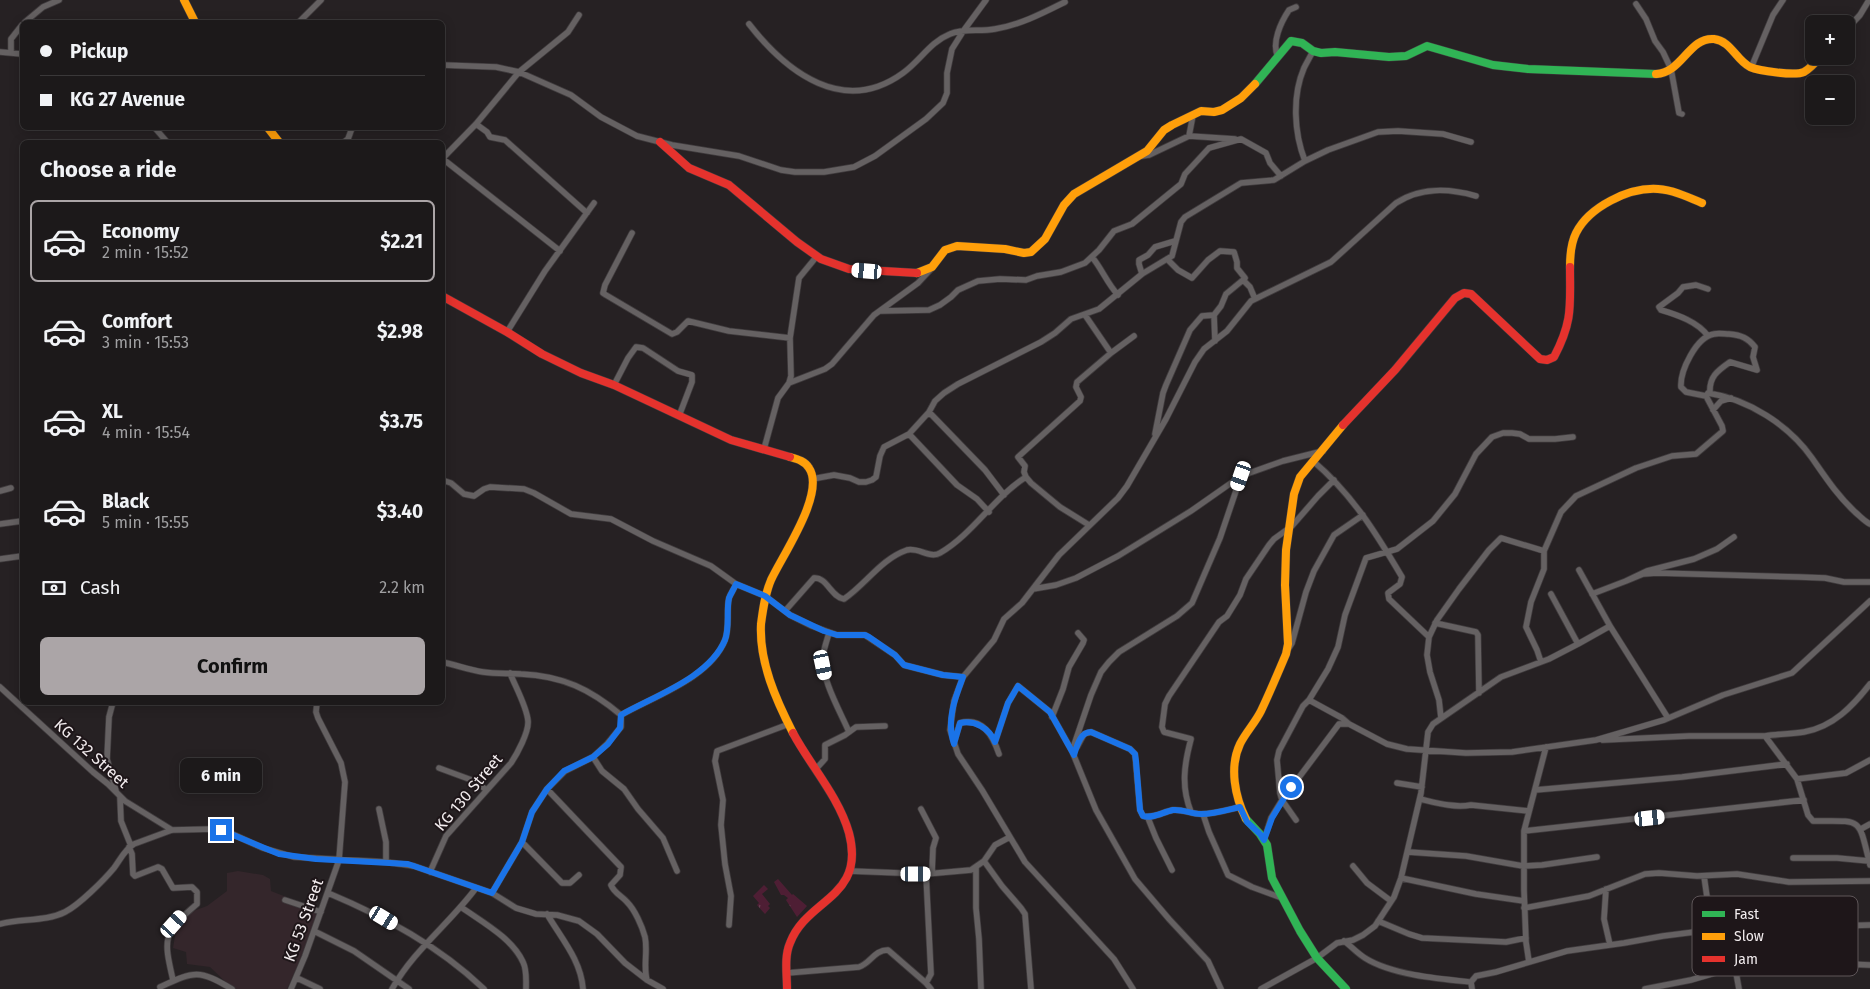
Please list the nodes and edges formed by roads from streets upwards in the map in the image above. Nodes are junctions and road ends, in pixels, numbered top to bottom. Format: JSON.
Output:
{"nodes":[{"id":1,"x":59,"y":0,"type":"edge"},
{"id":2,"x":184,"y":0,"type":"edge"},
{"id":3,"x":321,"y":0,"type":"edge"},
{"id":4,"x":986,"y":0,"type":"edge"},
{"id":5,"x":1783,"y":0,"type":"edge"},
{"id":6,"x":1869,"y":0,"type":"edge"},
{"id":7,"x":1066,"y":2,"type":"dead end"},
{"id":8,"x":1636,"y":4,"type":"dead end"},
{"id":9,"x":1296,"y":7,"type":"dead end"},
{"id":10,"x":579,"y":15,"type":"dead end"},
{"id":11,"x":28,"y":20,"type":"edge"},
{"id":12,"x":194,"y":20,"type":"edge"},
{"id":13,"x":301,"y":20,"type":"edge"},
{"id":14,"x":1855,"y":20,"type":"edge"},
{"id":15,"x":749,"y":24,"type":"dead end"},
{"id":16,"x":20,"y":28,"type":"edge"},
{"id":17,"x":964,"y":30,"type":"junction"},
{"id":18,"x":0,"y":51,"type":"edge"},
{"id":19,"x":1313,"y":51,"type":"junction"},
{"id":20,"x":11,"y":53,"type":"junction"},
{"id":21,"x":20,"y":54,"type":"edge"},
{"id":22,"x":1278,"y":57,"type":"junction"},
{"id":23,"x":445,"y":65,"type":"edge"},
{"id":24,"x":1813,"y":65,"type":"edge"},
{"id":25,"x":1751,"y":68,"type":"junction"},
{"id":26,"x":1671,"y":69,"type":"junction"},
{"id":27,"x":519,"y":72,"type":"junction"},
{"id":28,"x":1682,"y":114,"type":"dead end"},
{"id":29,"x":1193,"y":115,"type":"junction"},
{"id":30,"x":476,"y":124,"type":"junction"},
{"id":31,"x":157,"y":130,"type":"edge"},
{"id":32,"x":270,"y":130,"type":"edge"},
{"id":33,"x":1189,"y":136,"type":"junction"},
{"id":34,"x":1242,"y":139,"type":"junction"},
{"id":35,"x":165,"y":140,"type":"edge"},
{"id":36,"x":278,"y":140,"type":"edge"},
{"id":37,"x":660,"y":142,"type":"junction"},
{"id":38,"x":1471,"y":142,"type":"dead end"},
{"id":39,"x":1139,"y":156,"type":"junction"},
{"id":40,"x":445,"y":157,"type":"edge"},
{"id":41,"x":445,"y":161,"type":"edge"},
{"id":42,"x":1305,"y":161,"type":"junction"},
{"id":43,"x":1282,"y":176,"type":"junction"},
{"id":44,"x":1476,"y":196,"type":"dead end"},
{"id":45,"x":594,"y":203,"type":"dead end"},
{"id":46,"x":1702,"y":203,"type":"dead end"},
{"id":47,"x":587,"y":213,"type":"junction"},
{"id":48,"x":632,"y":233,"type":"dead end"},
{"id":49,"x":1175,"y":241,"type":"junction"},
{"id":50,"x":560,"y":251,"type":"junction"},
{"id":51,"x":817,"y":256,"type":"junction"},
{"id":52,"x":1092,"y":257,"type":"junction"},
{"id":53,"x":1167,"y":259,"type":"junction"},
{"id":54,"x":932,"y":267,"type":"junction"},
{"id":55,"x":1142,"y":274,"type":"junction"},
{"id":56,"x":1243,"y":280,"type":"junction"},
{"id":57,"x":1708,"y":289,"type":"dead end"},
{"id":58,"x":1118,"y":295,"type":"junction"},
{"id":59,"x":445,"y":298,"type":"edge"},
{"id":60,"x":1256,"y":299,"type":"junction"},
{"id":61,"x":880,"y":311,"type":"junction"},
{"id":62,"x":1214,"y":314,"type":"junction"},
{"id":63,"x":1085,"y":315,"type":"junction"},
{"id":64,"x":507,"y":332,"type":"junction"},
{"id":65,"x":1134,"y":336,"type":"dead end"},
{"id":66,"x":1708,"y":336,"type":"junction"},
{"id":67,"x":790,"y":338,"type":"junction"},
{"id":68,"x":1215,"y":341,"type":"junction"},
{"id":69,"x":1111,"y":353,"type":"junction"},
{"id":70,"x":790,"y":383,"type":"junction"},
{"id":71,"x":614,"y":385,"type":"junction"},
{"id":72,"x":1708,"y":394,"type":"junction"},
{"id":73,"x":1731,"y":398,"type":"junction"},
{"id":74,"x":1713,"y":410,"type":"junction"},
{"id":75,"x":929,"y":412,"type":"junction"},
{"id":76,"x":680,"y":416,"type":"junction"},
{"id":77,"x":909,"y":434,"type":"junction"},
{"id":78,"x":1573,"y":437,"type":"dead end"},
{"id":79,"x":1154,"y":441,"type":"junction"},
{"id":80,"x":764,"y":449,"type":"junction"},
{"id":81,"x":1322,"y":451,"type":"junction"},
{"id":82,"x":1313,"y":461,"type":"junction"},
{"id":83,"x":1241,"y":476,"type":"junction"},
{"id":84,"x":1026,"y":477,"type":"junction"},
{"id":85,"x":812,"y":479,"type":"junction"},
{"id":86,"x":1334,"y":480,"type":"junction"},
{"id":87,"x":445,"y":481,"type":"edge"},
{"id":88,"x":11,"y":488,"type":"dead end"},
{"id":89,"x":0,"y":492,"type":"edge"},
{"id":90,"x":1004,"y":495,"type":"junction"},
{"id":91,"x":989,"y":512,"type":"junction"},
{"id":92,"x":1363,"y":516,"type":"junction"},
{"id":93,"x":20,"y":521,"type":"edge"},
{"id":94,"x":0,"y":524,"type":"edge"},
{"id":95,"x":1870,"y":524,"type":"edge"},
{"id":96,"x":1089,"y":525,"type":"junction"},
{"id":97,"x":1288,"y":529,"type":"junction"},
{"id":98,"x":1734,"y":537,"type":"dead end"},
{"id":99,"x":1544,"y":551,"type":"junction"},
{"id":100,"x":1387,"y":552,"type":"junction"},
{"id":101,"x":20,"y":556,"type":"edge"},
{"id":102,"x":0,"y":559,"type":"edge"},
{"id":103,"x":1579,"y":570,"type":"dead end"},
{"id":104,"x":1626,"y":581,"type":"junction"},
{"id":105,"x":1870,"y":582,"type":"edge"},
{"id":106,"x":736,"y":584,"type":"junction"},
{"id":107,"x":1033,"y":588,"type":"junction"},
{"id":108,"x":1551,"y":594,"type":"dead end"},
{"id":109,"x":1592,"y":594,"type":"junction"},
{"id":110,"x":765,"y":596,"type":"junction"},
{"id":111,"x":1870,"y":601,"type":"edge"},
{"id":112,"x":785,"y":612,"type":"junction"},
{"id":113,"x":1435,"y":623,"type":"junction"},
{"id":114,"x":1610,"y":626,"type":"junction"},
{"id":115,"x":830,"y":633,"type":"junction"},
{"id":116,"x":1078,"y":633,"type":"dead end"},
{"id":117,"x":1429,"y":636,"type":"junction"},
{"id":118,"x":1578,"y":644,"type":"junction"},
{"id":119,"x":1286,"y":652,"type":"junction"},
{"id":120,"x":1541,"y":662,"type":"junction"},
{"id":121,"x":445,"y":663,"type":"edge"},
{"id":122,"x":510,"y":673,"type":"junction"},
{"id":123,"x":963,"y":677,"type":"junction"},
{"id":124,"x":1870,"y":684,"type":"edge"},
{"id":125,"x":0,"y":687,"type":"edge"},
{"id":126,"x":1479,"y":693,"type":"junction"},
{"id":127,"x":1309,"y":700,"type":"junction"},
{"id":128,"x":112,"y":705,"type":"edge"},
{"id":129,"x":317,"y":705,"type":"edge"},
{"id":130,"x":621,"y":715,"type":"junction"},
{"id":131,"x":1052,"y":717,"type":"junction"},
{"id":132,"x":1441,"y":718,"type":"junction"},
{"id":133,"x":1668,"y":718,"type":"junction"},
{"id":134,"x":789,"y":724,"type":"junction"},
{"id":135,"x":1348,"y":724,"type":"junction"},
{"id":136,"x":885,"y":726,"type":"dead end"},
{"id":137,"x":849,"y":732,"type":"junction"},
{"id":138,"x":1764,"y":736,"type":"junction"},
{"id":139,"x":1596,"y":740,"type":"junction"},
{"id":140,"x":995,"y":742,"type":"junction"},
{"id":141,"x":954,"y":744,"type":"junction"},
{"id":142,"x":1546,"y":747,"type":"junction"},
{"id":143,"x":1427,"y":750,"type":"junction"},
{"id":144,"x":1073,"y":753,"type":"junction"},
{"id":145,"x":999,"y":754,"type":"dead end"},
{"id":146,"x":593,"y":757,"type":"junction"},
{"id":147,"x":1870,"y":760,"type":"edge"},
{"id":148,"x":1787,"y":764,"type":"junction"},
{"id":149,"x":439,"y":768,"type":"dead end"},
{"id":150,"x":816,"y":769,"type":"junction"},
{"id":151,"x":1797,"y":780,"type":"junction"},
{"id":152,"x":1397,"y":783,"type":"dead end"},
{"id":153,"x":1422,"y":787,"type":"junction"},
{"id":154,"x":547,"y":789,"type":"junction"},
{"id":155,"x":486,"y":790,"type":"junction"},
{"id":156,"x":1535,"y":790,"type":"junction"},
{"id":157,"x":118,"y":795,"type":"junction"},
{"id":158,"x":1420,"y":799,"type":"junction"},
{"id":159,"x":1282,"y":800,"type":"junction"},
{"id":160,"x":1804,"y":800,"type":"junction"},
{"id":161,"x":1240,"y":807,"type":"junction"},
{"id":162,"x":379,"y":809,"type":"dead end"},
{"id":163,"x":921,"y":809,"type":"dead end"},
{"id":164,"x":1529,"y":811,"type":"junction"},
{"id":165,"x":1191,"y":812,"type":"junction"},
{"id":166,"x":1203,"y":814,"type":"junction"},
{"id":167,"x":1148,"y":818,"type":"junction"},
{"id":168,"x":1296,"y":820,"type":"dead end"},
{"id":169,"x":1870,"y":824,"type":"edge"},
{"id":170,"x":1861,"y":829,"type":"junction"},
{"id":171,"x":172,"y":830,"type":"junction"},
{"id":172,"x":1524,"y":831,"type":"junction"},
{"id":173,"x":1010,"y":837,"type":"junction"},
{"id":174,"x":1264,"y":840,"type":"junction"},
{"id":175,"x":522,"y":842,"type":"junction"},
{"id":176,"x":130,"y":846,"type":"junction"},
{"id":177,"x":1408,"y":852,"type":"junction"},
{"id":178,"x":1597,"y":857,"type":"dead end"},
{"id":179,"x":1793,"y":858,"type":"dead end"},
{"id":180,"x":339,"y":860,"type":"junction"},
{"id":181,"x":984,"y":861,"type":"junction"},
{"id":182,"x":386,"y":862,"type":"junction"},
{"id":183,"x":1870,"y":863,"type":"edge"},
{"id":184,"x":1354,"y":866,"type":"dead end"},
{"id":185,"x":1523,"y":866,"type":"junction"},
{"id":186,"x":976,"y":868,"type":"junction"},
{"id":187,"x":1172,"y":870,"type":"dead end"},
{"id":188,"x":849,"y":871,"type":"junction"},
{"id":189,"x":430,"y":872,"type":"junction"},
{"id":190,"x":677,"y":872,"type":"dead end"},
{"id":191,"x":929,"y":874,"type":"junction"},
{"id":192,"x":579,"y":875,"type":"dead end"},
{"id":193,"x":1704,"y":876,"type":"junction"},
{"id":194,"x":1401,"y":878,"type":"junction"},
{"id":195,"x":1870,"y":880,"type":"edge"},
{"id":196,"x":476,"y":888,"type":"junction"},
{"id":197,"x":1606,"y":889,"type":"junction"},
{"id":198,"x":328,"y":893,"type":"junction"},
{"id":199,"x":492,"y":893,"type":"junction"},
{"id":200,"x":1707,"y":896,"type":"edge"},
{"id":201,"x":1282,"y":898,"type":"junction"},
{"id":202,"x":285,"y":900,"type":"dead end"},
{"id":203,"x":1391,"y":901,"type":"junction"},
{"id":204,"x":1524,"y":901,"type":"junction"},
{"id":205,"x":462,"y":907,"type":"junction"},
{"id":206,"x":1524,"y":908,"type":"junction"},
{"id":207,"x":321,"y":912,"type":"junction"},
{"id":208,"x":546,"y":914,"type":"junction"},
{"id":209,"x":1378,"y":921,"type":"junction"},
{"id":210,"x":0,"y":924,"type":"edge"},
{"id":211,"x":729,"y":925,"type":"dead end"},
{"id":212,"x":314,"y":932,"type":"junction"},
{"id":213,"x":1692,"y":933,"type":"edge"},
{"id":214,"x":1526,"y":938,"type":"junction"},
{"id":215,"x":1344,"y":941,"type":"junction"},
{"id":216,"x":426,"y":942,"type":"junction"},
{"id":217,"x":1610,"y":945,"type":"junction"},
{"id":218,"x":1317,"y":958,"type":"junction"},
{"id":219,"x":1528,"y":962,"type":"junction"},
{"id":220,"x":787,"y":973,"type":"junction"},
{"id":221,"x":1705,"y":976,"type":"edge"},
{"id":222,"x":1736,"y":976,"type":"edge"},
{"id":223,"x":297,"y":978,"type":"junction"},
{"id":224,"x":173,"y":980,"type":"junction"},
{"id":225,"x":398,"y":980,"type":"junction"},
{"id":226,"x":647,"y":980,"type":"junction"},
{"id":227,"x":926,"y":982,"type":"junction"},
{"id":228,"x":1472,"y":986,"type":"edge"},
{"id":229,"x":158,"y":988,"type":"edge"},
{"id":230,"x":232,"y":989,"type":"edge"},
{"id":231,"x":291,"y":989,"type":"edge"},
{"id":232,"x":320,"y":989,"type":"edge"},
{"id":233,"x":392,"y":989,"type":"edge"},
{"id":234,"x":409,"y":989,"type":"edge"},
{"id":235,"x":484,"y":989,"type":"edge"},
{"id":236,"x":526,"y":989,"type":"edge"},
{"id":237,"x":583,"y":989,"type":"edge"},
{"id":238,"x":663,"y":989,"type":"edge"},
{"id":239,"x":787,"y":989,"type":"edge"},
{"id":240,"x":931,"y":989,"type":"edge"},
{"id":241,"x":981,"y":989,"type":"edge"},
{"id":242,"x":1031,"y":989,"type":"edge"},
{"id":243,"x":1133,"y":989,"type":"edge"},
{"id":244,"x":1221,"y":989,"type":"edge"},
{"id":245,"x":1261,"y":989,"type":"edge"},
{"id":246,"x":1346,"y":989,"type":"edge"},
{"id":247,"x":1645,"y":989,"type":"edge"},
{"id":248,"x":1738,"y":989,"type":"edge"}],
"edges":[{"from":1,"to":11,"type":"street"},
{"from":2,"to":12,"type":"street"},
{"from":3,"to":13,"type":"street"},
{"from":4,"to":17,"type":"street"},
{"from":5,"to":25,"type":"street"},
{"from":6,"to":14,"type":"street"},
{"from":7,"to":17,"type":"street"},
{"from":8,"to":26,"type":"street"},
{"from":9,"to":22,"type":"street"},
{"from":10,"to":27,"type":"street"},
{"from":15,"to":17,"type":"street"},
{"from":16,"to":20,"type":"street"},
{"from":17,"to":37,"type":"street"},
{"from":18,"to":20,"type":"street"},
{"from":19,"to":22,"type":"street"},
{"from":19,"to":26,"type":"street"},
{"from":19,"to":42,"type":"street"},
{"from":20,"to":21,"type":"street"},
{"from":22,"to":29,"type":"street"},
{"from":23,"to":27,"type":"street"},
{"from":24,"to":25,"type":"street"},
{"from":25,"to":26,"type":"street"},
{"from":26,"to":28,"type":"street"},
{"from":27,"to":30,"type":"street"},
{"from":27,"to":37,"type":"street"},
{"from":29,"to":33,"type":"street"},
{"from":29,"to":39,"type":"street"},
{"from":30,"to":40,"type":"street"},
{"from":30,"to":47,"type":"street"},
{"from":31,"to":35,"type":"street"},
{"from":32,"to":36,"type":"street"},
{"from":33,"to":34,"type":"street"},
{"from":33,"to":39,"type":"street"},
{"from":34,"to":43,"type":"street"},
{"from":34,"to":52,"type":"street"},
{"from":37,"to":51,"type":"street"},
{"from":38,"to":42,"type":"street"},
{"from":39,"to":54,"type":"street"},
{"from":41,"to":50,"type":"street"},
{"from":42,"to":43,"type":"street"},
{"from":43,"to":49,"type":"street"},
{"from":44,"to":60,"type":"street"},
{"from":45,"to":47,"type":"street"},
{"from":46,"to":81,"type":"street"},
{"from":47,"to":50,"type":"street"},
{"from":48,"to":67,"type":"street"},
{"from":49,"to":53,"type":"street"},
{"from":49,"to":55,"type":"street"},
{"from":50,"to":64,"type":"street"},
{"from":51,"to":54,"type":"street"},
{"from":51,"to":67,"type":"street"},
{"from":52,"to":58,"type":"street"},
{"from":52,"to":61,"type":"street"},
{"from":53,"to":55,"type":"street"},
{"from":53,"to":56,"type":"street"},
{"from":54,"to":61,"type":"street"},
{"from":55,"to":58,"type":"street"},
{"from":56,"to":60,"type":"street"},
{"from":56,"to":62,"type":"street"},
{"from":57,"to":66,"type":"street"},
{"from":58,"to":63,"type":"street"},
{"from":59,"to":64,"type":"street"},
{"from":60,"to":68,"type":"street"},
{"from":61,"to":70,"type":"street"},
{"from":62,"to":68,"type":"street"},
{"from":62,"to":79,"type":"street"},
{"from":63,"to":69,"type":"street"},
{"from":63,"to":75,"type":"street"},
{"from":64,"to":71,"type":"street"},
{"from":65,"to":69,"type":"street"},
{"from":66,"to":72,"type":"street"},
{"from":66,"to":72,"type":"street"},
{"from":67,"to":70,"type":"street"},
{"from":68,"to":79,"type":"street"},
{"from":69,"to":84,"type":"street"},
{"from":70,"to":80,"type":"street"},
{"from":71,"to":76,"type":"street"},
{"from":71,"to":76,"type":"street"},
{"from":72,"to":73,"type":"street"},
{"from":72,"to":74,"type":"street"},
{"from":73,"to":74,"type":"street"},
{"from":73,"to":95,"type":"street"},
{"from":74,"to":99,"type":"street"},
{"from":75,"to":77,"type":"street"},
{"from":75,"to":90,"type":"street"},
{"from":76,"to":80,"type":"street"},
{"from":77,"to":85,"type":"street"},
{"from":77,"to":91,"type":"street"},
{"from":78,"to":100,"type":"street"},
{"from":79,"to":96,"type":"street"},
{"from":80,"to":85,"type":"street"},
{"from":81,"to":82,"type":"street"},
{"from":81,"to":83,"type":"street"},
{"from":82,"to":86,"type":"street"},
{"from":82,"to":97,"type":"street"},
{"from":83,"to":107,"type":"street"},
{"from":83,"to":144,"type":"street"},
{"from":84,"to":90,"type":"street"},
{"from":84,"to":96,"type":"street"},
{"from":85,"to":110,"type":"street"},
{"from":86,"to":92,"type":"street"},
{"from":86,"to":97,"type":"street"},
{"from":87,"to":106,"type":"street"},
{"from":88,"to":89,"type":"street"},
{"from":90,"to":91,"type":"street"},
{"from":91,"to":112,"type":"street"},
{"from":92,"to":100,"type":"street"},
{"from":92,"to":119,"type":"street"},
{"from":93,"to":94,"type":"street"},
{"from":96,"to":107,"type":"street"},
{"from":97,"to":119,"type":"street"},
{"from":97,"to":165,"type":"street"},
{"from":98,"to":104,"type":"street"},
{"from":99,"to":113,"type":"street"},
{"from":99,"to":120,"type":"street"},
{"from":100,"to":117,"type":"street"},
{"from":100,"to":127,"type":"street"},
{"from":101,"to":102,"type":"street"},
{"from":103,"to":109,"type":"street"},
{"from":104,"to":105,"type":"street"},
{"from":104,"to":109,"type":"street"},
{"from":106,"to":110,"type":"street"},
{"from":106,"to":130,"type":"street"},
{"from":107,"to":123,"type":"street"},
{"from":108,"to":118,"type":"street"},
{"from":109,"to":114,"type":"street"},
{"from":110,"to":112,"type":"street"},
{"from":110,"to":134,"type":"street"},
{"from":111,"to":133,"type":"street"},
{"from":112,"to":115,"type":"street"},
{"from":113,"to":117,"type":"street"},
{"from":113,"to":126,"type":"street"},
{"from":114,"to":118,"type":"street"},
{"from":114,"to":133,"type":"street"},
{"from":115,"to":123,"type":"street"},
{"from":115,"to":137,"type":"street"},
{"from":116,"to":131,"type":"street"},
{"from":117,"to":132,"type":"street"},
{"from":118,"to":120,"type":"street"},
{"from":119,"to":161,"type":"street"},
{"from":120,"to":126,"type":"street"},
{"from":121,"to":122,"type":"street"},
{"from":122,"to":130,"type":"street"},
{"from":122,"to":155,"type":"street","name":"KG 130 Street"},
{"from":123,"to":141,"type":"street"},
{"from":124,"to":138,"type":"street"},
{"from":125,"to":157,"type":"street","name":"KG 132 Street"},
{"from":126,"to":132,"type":"street"},
{"from":127,"to":135,"type":"street"},
{"from":127,"to":159,"type":"street"},
{"from":128,"to":157,"type":"street"},
{"from":129,"to":180,"type":"street","name":"KG 53 Street"},
{"from":130,"to":146,"type":"street"},
{"from":131,"to":140,"type":"street"},
{"from":131,"to":144,"type":"street"},
{"from":132,"to":143,"type":"street"},
{"from":133,"to":139,"type":"street"},
{"from":134,"to":150,"type":"street"},
{"from":134,"to":211,"type":"street"},
{"from":135,"to":143,"type":"street"},
{"from":135,"to":159,"type":"street"},
{"from":136,"to":137,"type":"street"},
{"from":137,"to":150,"type":"street"},
{"from":138,"to":139,"type":"street"},
{"from":138,"to":148,"type":"street"},
{"from":139,"to":142,"type":"street"},
{"from":140,"to":141,"type":"street"},
{"from":140,"to":145,"type":"street"},
{"from":141,"to":173,"type":"street"},
{"from":142,"to":143,"type":"street"},
{"from":142,"to":156,"type":"street"},
{"from":143,"to":153,"type":"street"},
{"from":144,"to":167,"type":"street"},
{"from":144,"to":244,"type":"street"},
{"from":146,"to":154,"type":"street"},
{"from":146,"to":190,"type":"street"},
{"from":147,"to":151,"type":"street"},
{"from":148,"to":151,"type":"street"},
{"from":148,"to":156,"type":"street"},
{"from":149,"to":155,"type":"street"},
{"from":150,"to":188,"type":"street"},
{"from":151,"to":160,"type":"street"},
{"from":152,"to":153,"type":"street"},
{"from":153,"to":158,"type":"street"},
{"from":154,"to":175,"type":"street"},
{"from":154,"to":226,"type":"street"},
{"from":155,"to":189,"type":"street","name":"KG 130 Street"},
{"from":156,"to":164,"type":"street"},
{"from":157,"to":171,"type":"street","name":"KG 132 Street"},
{"from":157,"to":176,"type":"street"},
{"from":158,"to":164,"type":"street"},
{"from":158,"to":177,"type":"street"},
{"from":159,"to":168,"type":"street"},
{"from":159,"to":174,"type":"street"},
{"from":160,"to":170,"type":"street"},
{"from":160,"to":172,"type":"street"},
{"from":161,"to":166,"type":"street"},
{"from":161,"to":174,"type":"street"},
{"from":162,"to":182,"type":"street"},
{"from":163,"to":191,"type":"street"},
{"from":164,"to":172,"type":"street"},
{"from":165,"to":166,"type":"street"},
{"from":165,"to":167,"type":"street"},
{"from":166,"to":201,"type":"street"},
{"from":167,"to":187,"type":"street"},
{"from":169,"to":170,"type":"street"},
{"from":170,"to":183,"type":"street"},
{"from":171,"to":176,"type":"street"},
{"from":171,"to":180,"type":"street"},
{"from":172,"to":185,"type":"street"},
{"from":173,"to":181,"type":"street"},
{"from":173,"to":243,"type":"street"},
{"from":174,"to":201,"type":"street"},
{"from":175,"to":192,"type":"street"},
{"from":175,"to":199,"type":"street"},
{"from":176,"to":210,"type":"street"},
{"from":176,"to":224,"type":"street"},
{"from":177,"to":185,"type":"street"},
{"from":177,"to":194,"type":"street"},
{"from":178,"to":185,"type":"street"},
{"from":179,"to":183,"type":"street"},
{"from":180,"to":182,"type":"street"},
{"from":180,"to":198,"type":"street","name":"KG 53 Street"},
{"from":181,"to":186,"type":"street"},
{"from":181,"to":242,"type":"street"},
{"from":182,"to":189,"type":"street"},
{"from":184,"to":203,"type":"street"},
{"from":185,"to":204,"type":"street"},
{"from":186,"to":191,"type":"street"},
{"from":186,"to":241,"type":"street"},
{"from":188,"to":191,"type":"street"},
{"from":188,"to":220,"type":"street"},
{"from":189,"to":196,"type":"street"},
{"from":191,"to":227,"type":"street"},
{"from":193,"to":195,"type":"street"},
{"from":193,"to":197,"type":"street"},
{"from":193,"to":200,"type":"street"},
{"from":194,"to":203,"type":"street"},
{"from":194,"to":204,"type":"street"},
{"from":196,"to":199,"type":"street"},
{"from":196,"to":205,"type":"street"},
{"from":197,"to":206,"type":"street"},
{"from":197,"to":217,"type":"street"},
{"from":198,"to":207,"type":"street","name":"KG 53 Street"},
{"from":198,"to":216,"type":"street"},
{"from":199,"to":208,"type":"street"},
{"from":201,"to":218,"type":"street"},
{"from":202,"to":207,"type":"street"},
{"from":203,"to":209,"type":"street"},
{"from":204,"to":206,"type":"street"},
{"from":205,"to":216,"type":"street"},
{"from":205,"to":236,"type":"street"},
{"from":206,"to":214,"type":"street"},
{"from":207,"to":212,"type":"street","name":"KG 53 Street"},
{"from":208,"to":226,"type":"street"},
{"from":208,"to":237,"type":"street"},
{"from":209,"to":214,"type":"street"},
{"from":209,"to":215,"type":"street"},
{"from":212,"to":223,"type":"street","name":"KG 53 Street"},
{"from":212,"to":225,"type":"street"},
{"from":213,"to":217,"type":"street"},
{"from":214,"to":219,"type":"street"},
{"from":215,"to":218,"type":"street"},
{"from":215,"to":228,"type":"street"},
{"from":216,"to":225,"type":"street"},
{"from":216,"to":235,"type":"street"},
{"from":217,"to":219,"type":"street"},
{"from":218,"to":245,"type":"street"},
{"from":218,"to":246,"type":"street"},
{"from":219,"to":228,"type":"street"},
{"from":220,"to":227,"type":"street"},
{"from":220,"to":239,"type":"street"},
{"from":221,"to":247,"type":"street"},
{"from":222,"to":248,"type":"street"},
{"from":223,"to":231,"type":"street","name":"KG 53 Street"},
{"from":223,"to":232,"type":"street"},
{"from":224,"to":229,"type":"street"},
{"from":224,"to":230,"type":"street"},
{"from":225,"to":233,"type":"street"},
{"from":225,"to":234,"type":"street"},
{"from":226,"to":238,"type":"street"},
{"from":227,"to":240,"type":"street"}]}
